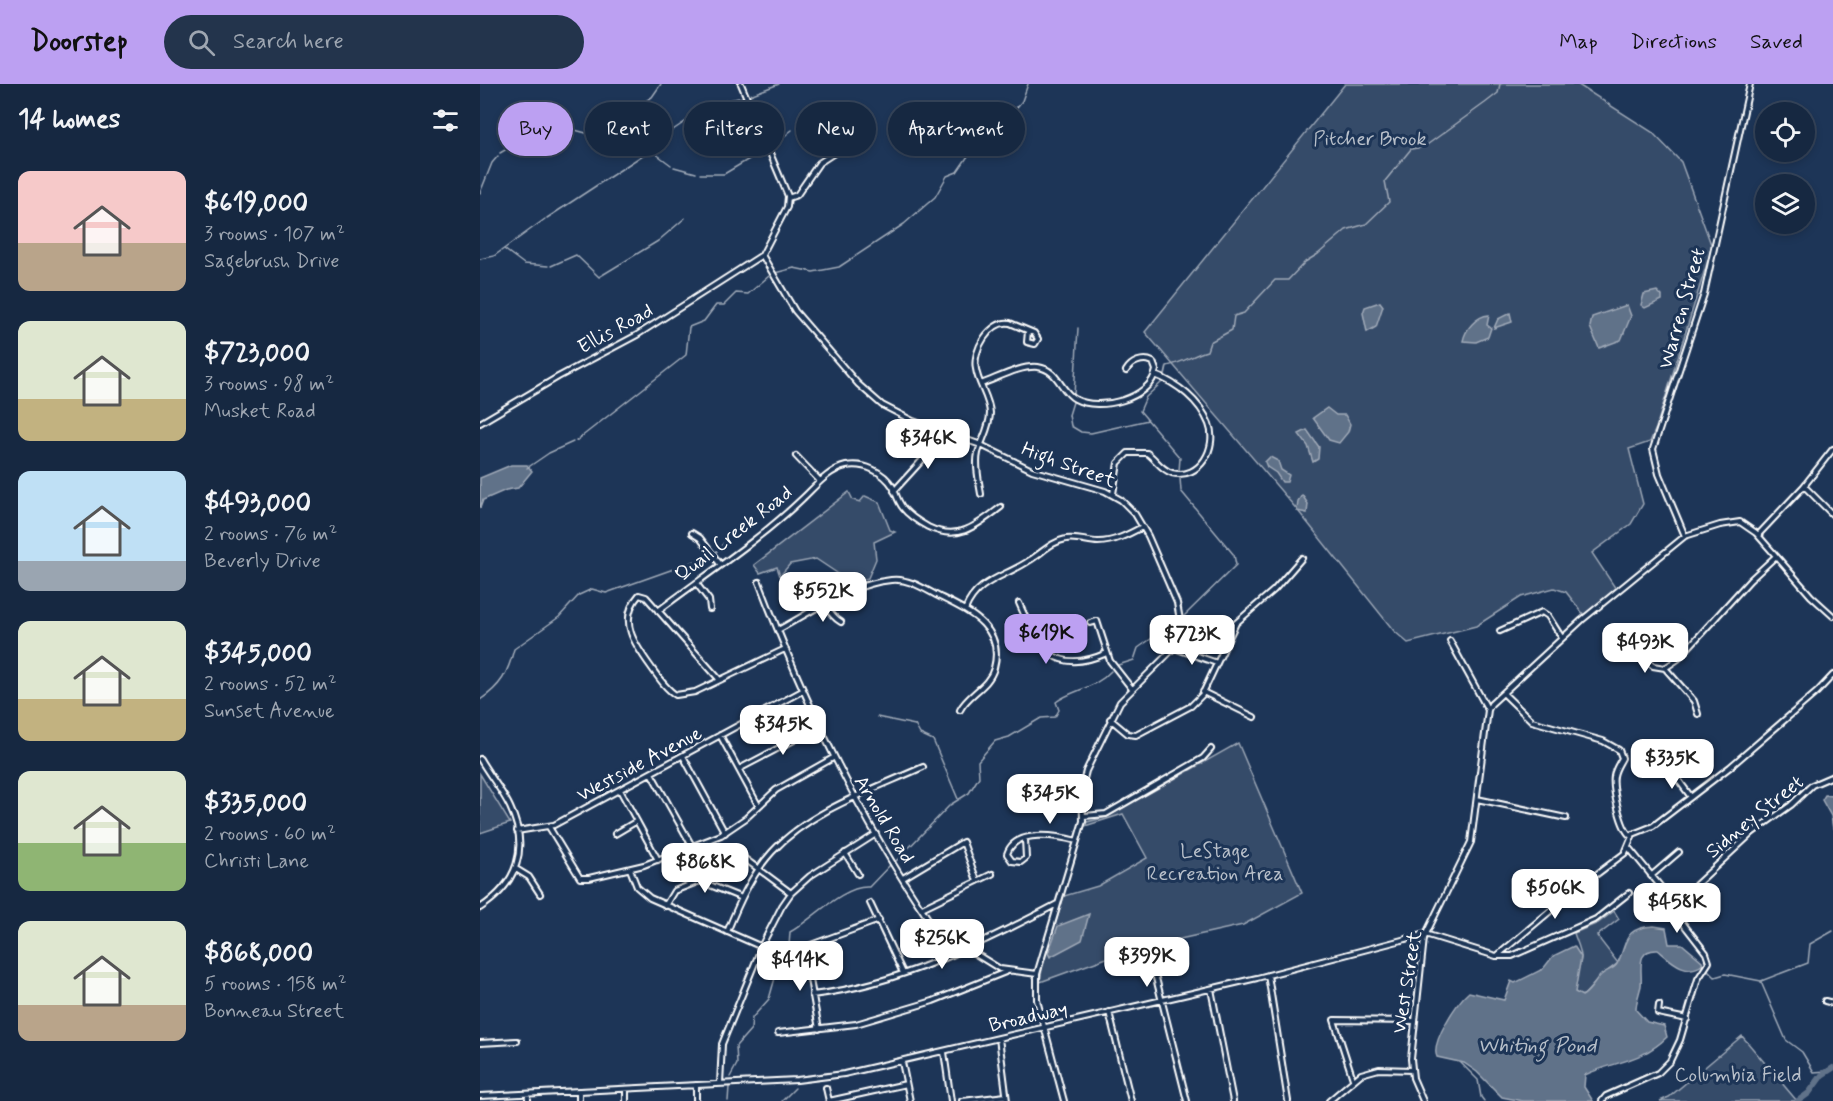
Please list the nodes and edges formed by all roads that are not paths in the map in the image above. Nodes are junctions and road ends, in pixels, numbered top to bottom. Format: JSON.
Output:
{"nodes":[{"id":1,"x":741,"y":84,"type":"edge"},
{"id":2,"x":1750,"y":84,"type":"edge"},
{"id":3,"x":829,"y":156,"type":"edge"},
{"id":4,"x":788,"y":198,"type":"junction"},
{"id":5,"x":762,"y":255,"type":"junction"},
{"id":6,"x":1028,"y":331,"type":"dead end"},
{"id":7,"x":1126,"y":371,"type":"dead end"},
{"id":8,"x":1155,"y":375,"type":"junction"},
{"id":9,"x":981,"y":384,"type":"junction"},
{"id":10,"x":480,"y":423,"type":"edge"},
{"id":11,"x":946,"y":433,"type":"junction"},
{"id":12,"x":981,"y":445,"type":"junction"},
{"id":13,"x":1833,"y":449,"type":"edge"},
{"id":14,"x":796,"y":456,"type":"dead end"},
{"id":15,"x":820,"y":482,"type":"junction"},
{"id":16,"x":1804,"y":486,"type":"junction"},
{"id":17,"x":894,"y":491,"type":"junction"},
{"id":18,"x":981,"y":494,"type":"dead end"},
{"id":19,"x":1113,"y":494,"type":"junction"},
{"id":20,"x":1001,"y":507,"type":"dead end"},
{"id":21,"x":1833,"y":515,"type":"edge"},
{"id":22,"x":1142,"y":527,"type":"junction"},
{"id":23,"x":692,"y":533,"type":"dead end"},
{"id":24,"x":1758,"y":535,"type":"junction"},
{"id":25,"x":1685,"y":536,"type":"junction"},
{"id":26,"x":1776,"y":557,"type":"junction"},
{"id":27,"x":1302,"y":558,"type":"dead end"},
{"id":28,"x":720,"y":564,"type":"junction"},
{"id":29,"x":759,"y":582,"type":"dead end"},
{"id":30,"x":696,"y":583,"type":"junction"},
{"id":31,"x":807,"y":586,"type":"dead end"},
{"id":32,"x":1019,"y":603,"type":"dead end"},
{"id":33,"x":825,"y":604,"type":"junction"},
{"id":34,"x":710,"y":609,"type":"dead end"},
{"id":35,"x":965,"y":610,"type":"junction"},
{"id":36,"x":658,"y":611,"type":"junction"},
{"id":37,"x":1833,"y":616,"type":"edge"},
{"id":38,"x":841,"y":622,"type":"dead end"},
{"id":39,"x":1090,"y":623,"type":"dead end"},
{"id":40,"x":778,"y":630,"type":"junction"},
{"id":41,"x":1500,"y":631,"type":"dead end"},
{"id":42,"x":1562,"y":638,"type":"junction"},
{"id":43,"x":1450,"y":641,"type":"dead end"},
{"id":44,"x":1174,"y":648,"type":"junction"},
{"id":45,"x":785,"y":649,"type":"junction"},
{"id":46,"x":1637,"y":652,"type":"dead end"},
{"id":47,"x":1107,"y":653,"type":"junction"},
{"id":48,"x":1217,"y":663,"type":"junction"},
{"id":49,"x":1665,"y":668,"type":"junction"},
{"id":50,"x":1833,"y":675,"type":"edge"},
{"id":51,"x":718,"y":679,"type":"junction"},
{"id":52,"x":1132,"y":689,"type":"junction"},
{"id":53,"x":802,"y":691,"type":"junction"},
{"id":54,"x":1203,"y":692,"type":"junction"},
{"id":55,"x":1503,"y":693,"type":"junction"},
{"id":56,"x":960,"y":710,"type":"dead end"},
{"id":57,"x":1488,"y":710,"type":"junction"},
{"id":58,"x":1698,"y":714,"type":"dead end"},
{"id":59,"x":1254,"y":717,"type":"dead end"},
{"id":60,"x":1110,"y":719,"type":"junction"},
{"id":61,"x":819,"y":727,"type":"junction"},
{"id":62,"x":720,"y":735,"type":"junction"},
{"id":63,"x":1212,"y":749,"type":"dead end"},
{"id":64,"x":683,"y":756,"type":"junction"},
{"id":65,"x":833,"y":758,"type":"junction"},
{"id":66,"x":480,"y":759,"type":"edge"},
{"id":67,"x":923,"y":767,"type":"dead end"},
{"id":68,"x":739,"y":769,"type":"junction"},
{"id":69,"x":1671,"y":770,"type":"dead end"},
{"id":70,"x":651,"y":773,"type":"junction"},
{"id":71,"x":1833,"y":776,"type":"edge"},
{"id":72,"x":620,"y":790,"type":"junction"},
{"id":73,"x":853,"y":797,"type":"junction"},
{"id":74,"x":1691,"y":797,"type":"junction"},
{"id":75,"x":1478,"y":799,"type":"junction"},
{"id":76,"x":758,"y":805,"type":"junction"},
{"id":77,"x":1084,"y":816,"type":"junction"},
{"id":78,"x":1566,"y":818,"type":"dead end"},
{"id":79,"x":637,"y":821,"type":"junction"},
{"id":80,"x":549,"y":827,"type":"junction"},
{"id":81,"x":517,"y":831,"type":"junction"},
{"id":82,"x":725,"y":833,"type":"junction"},
{"id":83,"x":615,"y":834,"type":"dead end"},
{"id":84,"x":876,"y":834,"type":"junction"},
{"id":85,"x":1631,"y":836,"type":"junction"},
{"id":86,"x":1025,"y":839,"type":"junction"},
{"id":87,"x":1077,"y":841,"type":"junction"},
{"id":88,"x":692,"y":846,"type":"junction"},
{"id":89,"x":1628,"y":846,"type":"junction"},
{"id":90,"x":1679,"y":852,"type":"dead end"},
{"id":91,"x":737,"y":853,"type":"dead end"},
{"id":92,"x":845,"y":853,"type":"junction"},
{"id":93,"x":658,"y":860,"type":"junction"},
{"id":94,"x":760,"y":868,"type":"junction"},
{"id":95,"x":516,"y":869,"type":"junction"},
{"id":96,"x":630,"y":869,"type":"junction"},
{"id":97,"x":858,"y":874,"type":"dead end"},
{"id":98,"x":992,"y":874,"type":"dead end"},
{"id":99,"x":1651,"y":876,"type":"junction"},
{"id":100,"x":903,"y":878,"type":"junction"},
{"id":101,"x":977,"y":881,"type":"junction"},
{"id":102,"x":791,"y":893,"type":"junction"},
{"id":103,"x":1629,"y":893,"type":"dead end"},
{"id":104,"x":540,"y":894,"type":"dead end"},
{"id":105,"x":742,"y":898,"type":"junction"},
{"id":106,"x":870,"y":903,"type":"dead end"},
{"id":107,"x":1058,"y":904,"type":"junction"},
{"id":108,"x":665,"y":906,"type":"junction"},
{"id":109,"x":1672,"y":906,"type":"junction"},
{"id":110,"x":480,"y":908,"type":"edge"},
{"id":111,"x":922,"y":908,"type":"junction"},
{"id":112,"x":1650,"y":910,"type":"dead end"},
{"id":113,"x":879,"y":920,"type":"junction"},
{"id":114,"x":728,"y":932,"type":"junction"},
{"id":115,"x":1425,"y":934,"type":"junction"},
{"id":116,"x":762,"y":947,"type":"junction"},
{"id":117,"x":966,"y":949,"type":"junction"},
{"id":118,"x":1497,"y":956,"type":"junction"},
{"id":119,"x":1154,"y":970,"type":"dead end"},
{"id":120,"x":1008,"y":971,"type":"junction"},
{"id":121,"x":903,"y":973,"type":"junction"},
{"id":122,"x":1037,"y":974,"type":"junction"},
{"id":123,"x":1268,"y":975,"type":"junction"},
{"id":124,"x":1211,"y":989,"type":"junction"},
{"id":125,"x":812,"y":995,"type":"junction"},
{"id":126,"x":1161,"y":1000,"type":"junction"},
{"id":127,"x":1825,"y":1000,"type":"dead end"},
{"id":128,"x":1833,"y":1003,"type":"edge"},
{"id":129,"x":1659,"y":1005,"type":"dead end"},
{"id":130,"x":1109,"y":1012,"type":"junction"},
{"id":131,"x":1687,"y":1018,"type":"junction"},
{"id":132,"x":1414,"y":1020,"type":"junction"},
{"id":133,"x":1045,"y":1027,"type":"junction"},
{"id":134,"x":819,"y":1029,"type":"junction"},
{"id":135,"x":778,"y":1033,"type":"dead end"},
{"id":136,"x":999,"y":1038,"type":"junction"},
{"id":137,"x":518,"y":1041,"type":"dead end"},
{"id":138,"x":480,"y":1043,"type":"edge"},
{"id":139,"x":944,"y":1052,"type":"junction"},
{"id":140,"x":902,"y":1062,"type":"junction"},
{"id":141,"x":1412,"y":1070,"type":"junction"},
{"id":142,"x":1353,"y":1079,"type":"junction"},
{"id":143,"x":720,"y":1084,"type":"junction"},
{"id":144,"x":906,"y":1084,"type":"junction"},
{"id":145,"x":696,"y":1085,"type":"junction"},
{"id":146,"x":826,"y":1088,"type":"dead end"},
{"id":147,"x":626,"y":1089,"type":"junction"},
{"id":148,"x":579,"y":1091,"type":"junction"},
{"id":149,"x":528,"y":1094,"type":"junction"},
{"id":150,"x":480,"y":1096,"type":"edge"},
{"id":151,"x":1007,"y":1099,"type":"edge"},
{"id":152,"x":1602,"y":1100,"type":"edge"},
{"id":153,"x":528,"y":1101,"type":"edge"},
{"id":154,"x":579,"y":1101,"type":"edge"},
{"id":155,"x":626,"y":1101,"type":"edge"},
{"id":156,"x":696,"y":1101,"type":"edge"},
{"id":157,"x":829,"y":1101,"type":"edge"},
{"id":158,"x":910,"y":1101,"type":"edge"},
{"id":159,"x":951,"y":1101,"type":"edge"},
{"id":160,"x":962,"y":1101,"type":"edge"},
{"id":161,"x":1064,"y":1101,"type":"edge"},
{"id":162,"x":1131,"y":1101,"type":"edge"},
{"id":163,"x":1187,"y":1101,"type":"edge"},
{"id":164,"x":1233,"y":1101,"type":"edge"},
{"id":165,"x":1288,"y":1101,"type":"edge"},
{"id":166,"x":1329,"y":1101,"type":"edge"},
{"id":167,"x":1423,"y":1101,"type":"edge"}],
"edges":[{"from":1,"to":4,"type":"street"},
{"from":2,"to":25,"type":"street","name":"Warren Street"},
{"from":3,"to":4,"type":"street"},
{"from":4,"to":5,"type":"street"},
{"from":5,"to":10,"type":"street","name":"Ellis Road"},
{"from":5,"to":11,"type":"street","name":"High Street"},
{"from":6,"to":9,"type":"street"},
{"from":7,"to":8,"type":"street"},
{"from":8,"to":9,"type":"street"},
{"from":8,"to":19,"type":"street"},
{"from":9,"to":12,"type":"street"},
{"from":11,"to":12,"type":"street","name":"High Street"},
{"from":11,"to":17,"type":"street"},
{"from":12,"to":18,"type":"street"},
{"from":12,"to":19,"type":"street","name":"High Street"},
{"from":13,"to":16,"type":"street"},
{"from":14,"to":15,"type":"street"},
{"from":15,"to":17,"type":"street","name":"Quail Creek Road"},
{"from":15,"to":28,"type":"street","name":"Quail Creek Road"},
{"from":16,"to":21,"type":"street"},
{"from":16,"to":24,"type":"street"},
{"from":17,"to":20,"type":"street","name":"Quail Creek Road"},
{"from":19,"to":22,"type":"street","name":"High Street"},
{"from":22,"to":35,"type":"street"},
{"from":22,"to":44,"type":"street","name":"High Street"},
{"from":23,"to":28,"type":"street"},
{"from":24,"to":25,"type":"street"},
{"from":24,"to":26,"type":"street"},
{"from":25,"to":42,"type":"street"},
{"from":26,"to":37,"type":"street"},
{"from":26,"to":49,"type":"street"},
{"from":27,"to":48,"type":"street"},
{"from":28,"to":30,"type":"street","name":"Quail Creek Road"},
{"from":29,"to":40,"type":"street","name":"Arnold Road"},
{"from":30,"to":34,"type":"street"},
{"from":30,"to":36,"type":"street","name":"Quail Creek Road"},
{"from":31,"to":33,"type":"street"},
{"from":32,"to":47,"type":"street"},
{"from":33,"to":35,"type":"street"},
{"from":33,"to":38,"type":"street"},
{"from":33,"to":40,"type":"street"},
{"from":35,"to":56,"type":"street"},
{"from":36,"to":51,"type":"street"},
{"from":36,"to":51,"type":"street"},
{"from":39,"to":47,"type":"street"},
{"from":40,"to":45,"type":"street","name":"Arnold Road"},
{"from":41,"to":42,"type":"street"},
{"from":42,"to":55,"type":"street"},
{"from":43,"to":57,"type":"street"},
{"from":44,"to":48,"type":"street"},
{"from":44,"to":52,"type":"street"},
{"from":45,"to":51,"type":"street"},
{"from":45,"to":53,"type":"street","name":"Arnold Road"},
{"from":46,"to":49,"type":"street"},
{"from":47,"to":52,"type":"street"},
{"from":48,"to":54,"type":"street"},
{"from":49,"to":58,"type":"street"},
{"from":50,"to":74,"type":"street"},
{"from":52,"to":60,"type":"street"},
{"from":53,"to":61,"type":"street","name":"Arnold Road"},
{"from":53,"to":62,"type":"street","name":"Westside Avenue"},
{"from":54,"to":59,"type":"street"},
{"from":54,"to":60,"type":"street"},
{"from":55,"to":57,"type":"street"},
{"from":55,"to":85,"type":"street"},
{"from":57,"to":75,"type":"street","name":"West Street"},
{"from":60,"to":77,"type":"street"},
{"from":61,"to":65,"type":"street","name":"Arnold Road"},
{"from":61,"to":68,"type":"street"},
{"from":62,"to":64,"type":"street","name":"Westside Avenue"},
{"from":62,"to":68,"type":"street"},
{"from":63,"to":77,"type":"street"},
{"from":64,"to":70,"type":"street","name":"Westside Avenue"},
{"from":64,"to":82,"type":"street"},
{"from":65,"to":73,"type":"street","name":"Arnold Road"},
{"from":65,"to":76,"type":"street"},
{"from":66,"to":81,"type":"street"},
{"from":67,"to":73,"type":"street"},
{"from":68,"to":76,"type":"street"},
{"from":69,"to":74,"type":"street"},
{"from":70,"to":72,"type":"street","name":"Westside Avenue"},
{"from":70,"to":88,"type":"street"},
{"from":71,"to":109,"type":"street","name":"Sidney Street"},
{"from":72,"to":79,"type":"street"},
{"from":72,"to":80,"type":"street","name":"Westside Avenue"},
{"from":73,"to":84,"type":"street","name":"Arnold Road"},
{"from":73,"to":94,"type":"street"},
{"from":74,"to":85,"type":"street"},
{"from":75,"to":78,"type":"street"},
{"from":75,"to":115,"type":"street","name":"West Street"},
{"from":76,"to":82,"type":"street"},
{"from":77,"to":87,"type":"street"},
{"from":79,"to":83,"type":"street"},
{"from":79,"to":93,"type":"street"},
{"from":80,"to":81,"type":"street","name":"Westside Avenue"},
{"from":80,"to":96,"type":"street"},
{"from":81,"to":95,"type":"street"},
{"from":82,"to":88,"type":"street"},
{"from":84,"to":92,"type":"street"},
{"from":84,"to":100,"type":"street","name":"Arnold Road"},
{"from":85,"to":89,"type":"street"},
{"from":86,"to":86,"type":"street"},
{"from":86,"to":87,"type":"street"},
{"from":87,"to":107,"type":"street"},
{"from":88,"to":93,"type":"street"},
{"from":89,"to":99,"type":"street"},
{"from":89,"to":118,"type":"street"},
{"from":90,"to":99,"type":"street"},
{"from":91,"to":94,"type":"street"},
{"from":92,"to":97,"type":"street"},
{"from":92,"to":102,"type":"street"},
{"from":93,"to":96,"type":"street"},
{"from":94,"to":102,"type":"street"},
{"from":94,"to":105,"type":"street"},
{"from":95,"to":104,"type":"street"},
{"from":95,"to":110,"type":"street"},
{"from":96,"to":108,"type":"street"},
{"from":98,"to":101,"type":"street"},
{"from":99,"to":109,"type":"street"},
{"from":100,"to":101,"type":"street"},
{"from":100,"to":111,"type":"street","name":"Arnold Road"},
{"from":101,"to":111,"type":"street"},
{"from":102,"to":116,"type":"street"},
{"from":103,"to":118,"type":"street"},
{"from":105,"to":108,"type":"street"},
{"from":105,"to":114,"type":"street"},
{"from":106,"to":113,"type":"street"},
{"from":107,"to":117,"type":"street"},
{"from":107,"to":122,"type":"street"},
{"from":108,"to":114,"type":"street"},
{"from":109,"to":112,"type":"street"},
{"from":109,"to":131,"type":"street"},
{"from":111,"to":117,"type":"street","name":"Arnold Road"},
{"from":113,"to":121,"type":"street"},
{"from":113,"to":125,"type":"street"},
{"from":114,"to":116,"type":"street"},
{"from":115,"to":118,"type":"street"},
{"from":115,"to":123,"type":"street","name":"Broadway"},
{"from":115,"to":132,"type":"street","name":"West Street"},
{"from":116,"to":143,"type":"street"},
{"from":117,"to":120,"type":"street","name":"Arnold Road"},
{"from":117,"to":121,"type":"street"},
{"from":119,"to":126,"type":"street"},
{"from":120,"to":122,"type":"street","name":"Arnold Road"},
{"from":120,"to":134,"type":"street"},
{"from":121,"to":125,"type":"street"},
{"from":122,"to":133,"type":"street"},
{"from":123,"to":124,"type":"street","name":"Broadway"},
{"from":123,"to":165,"type":"street"},
{"from":124,"to":126,"type":"street","name":"Broadway"},
{"from":124,"to":164,"type":"street"},
{"from":125,"to":134,"type":"street"},
{"from":126,"to":130,"type":"street","name":"Broadway"},
{"from":126,"to":163,"type":"street"},
{"from":127,"to":128,"type":"street"},
{"from":129,"to":131,"type":"street"},
{"from":130,"to":133,"type":"street","name":"Broadway"},
{"from":130,"to":162,"type":"street"},
{"from":131,"to":152,"type":"street"},
{"from":132,"to":141,"type":"street","name":"West Street"},
{"from":132,"to":142,"type":"street"},
{"from":133,"to":136,"type":"street","name":"Broadway"},
{"from":133,"to":161,"type":"street"},
{"from":134,"to":135,"type":"street"},
{"from":136,"to":139,"type":"street","name":"Broadway"},
{"from":136,"to":151,"type":"street"},
{"from":137,"to":138,"type":"street"},
{"from":139,"to":140,"type":"street","name":"Broadway"},
{"from":139,"to":159,"type":"street"},
{"from":140,"to":143,"type":"street","name":"Broadway"},
{"from":140,"to":144,"type":"street"},
{"from":141,"to":142,"type":"street"},
{"from":141,"to":167,"type":"street","name":"West Street"},
{"from":142,"to":166,"type":"street"},
{"from":143,"to":145,"type":"street","name":"Broadway"},
{"from":144,"to":157,"type":"street"},
{"from":144,"to":158,"type":"street"},
{"from":145,"to":147,"type":"street","name":"Broadway"},
{"from":145,"to":156,"type":"street"},
{"from":146,"to":157,"type":"street"},
{"from":147,"to":148,"type":"street","name":"Broadway"},
{"from":147,"to":155,"type":"street"},
{"from":148,"to":149,"type":"street","name":"Broadway"},
{"from":148,"to":154,"type":"street"},
{"from":149,"to":150,"type":"street","name":"Broadway"},
{"from":149,"to":153,"type":"street"},
{"from":151,"to":160,"type":"street"}]}
